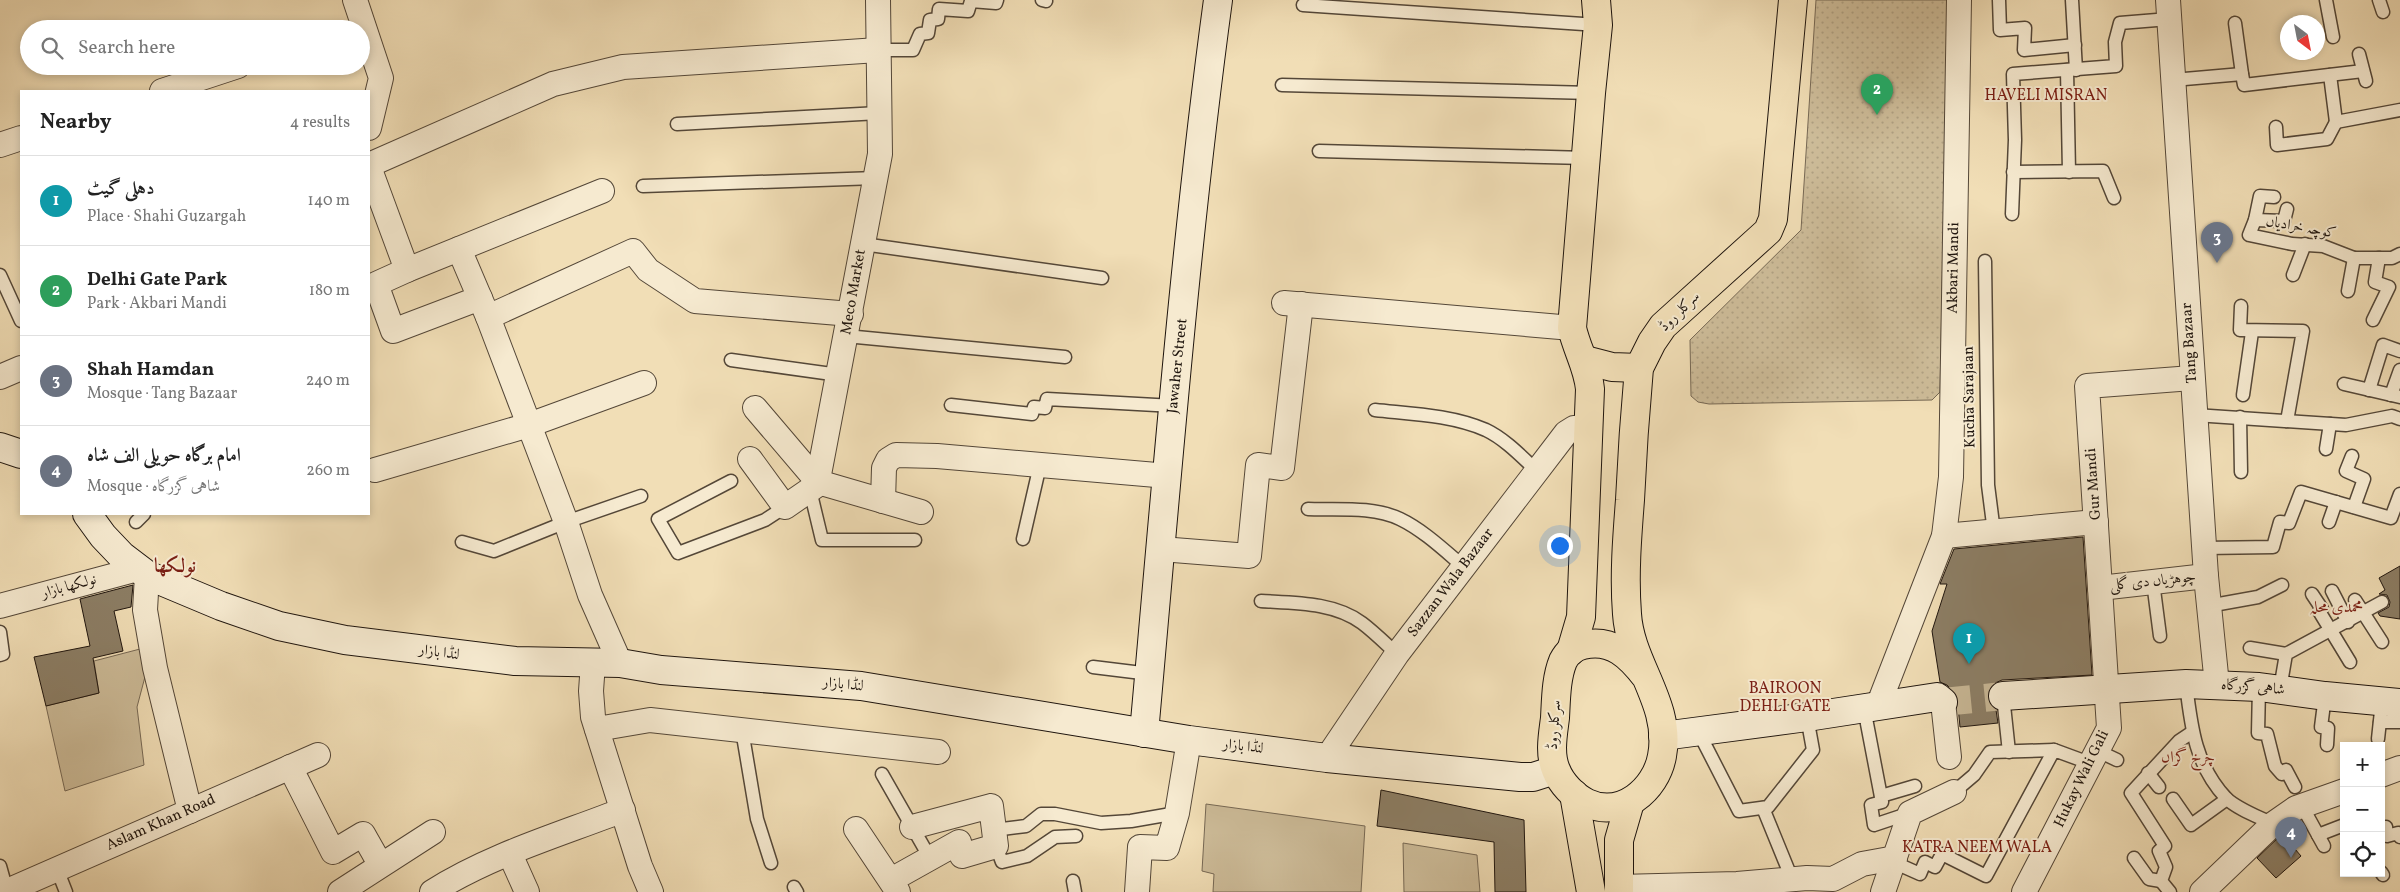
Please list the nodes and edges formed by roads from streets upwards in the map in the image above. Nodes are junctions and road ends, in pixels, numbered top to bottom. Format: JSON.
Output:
{"nodes":[{"id":1,"x":355,"y":0,"type":"edge"},
{"id":2,"x":878,"y":0,"type":"edge"},
{"id":3,"x":1218,"y":0,"type":"edge"},
{"id":4,"x":1792,"y":0,"type":"edge"},
{"id":5,"x":1959,"y":0,"type":"edge"},
{"id":6,"x":2168,"y":9,"type":"edge"},
{"id":7,"x":1597,"y":12,"type":"edge"},
{"id":8,"x":356,"y":20,"type":"edge"},
{"id":9,"x":878,"y":50,"type":"junction"},
{"id":10,"x":370,"y":55,"type":"edge"},
{"id":11,"x":211,"y":75,"type":"edge"},
{"id":12,"x":165,"y":90,"type":"edge"},
{"id":13,"x":370,"y":124,"type":"edge"},
{"id":14,"x":20,"y":138,"type":"edge"},
{"id":15,"x":0,"y":145,"type":"edge"},
{"id":16,"x":370,"y":166,"type":"edge"},
{"id":17,"x":370,"y":172,"type":"edge"},
{"id":18,"x":602,"y":190,"type":"dead end"},
{"id":19,"x":378,"y":220,"type":"edge"},
{"id":20,"x":459,"y":249,"type":"junction"},
{"id":21,"x":407,"y":270,"type":"junction"},
{"id":22,"x":484,"y":307,"type":"junction"},
{"id":23,"x":848,"y":325,"type":"junction"},
{"id":24,"x":1572,"y":328,"type":"junction"},
{"id":25,"x":1584,"y":360,"type":"junction"},
{"id":26,"x":20,"y":368,"type":"edge"},
{"id":27,"x":1639,"y":368,"type":"junction"},
{"id":28,"x":0,"y":377,"type":"edge"},
{"id":29,"x":2192,"y":378,"type":"junction"},
{"id":30,"x":644,"y":383,"type":"dead end"},
{"id":31,"x":755,"y":408,"type":"dead end"},
{"id":32,"x":529,"y":425,"type":"junction"},
{"id":33,"x":1590,"y":427,"type":"junction"},
{"id":34,"x":0,"y":447,"type":"edge"},
{"id":35,"x":20,"y":454,"type":"edge"},
{"id":36,"x":750,"y":459,"type":"dead end"},
{"id":37,"x":375,"y":470,"type":"dead end"},
{"id":38,"x":1168,"y":476,"type":"junction"},
{"id":39,"x":814,"y":486,"type":"junction"},
{"id":40,"x":883,"y":501,"type":"junction"},
{"id":41,"x":921,"y":512,"type":"dead end"},
{"id":42,"x":88,"y":515,"type":"edge"},
{"id":43,"x":2096,"y":522,"type":"junction"},
{"id":44,"x":1944,"y":536,"type":"junction"},
{"id":45,"x":1161,"y":549,"type":"junction"},
{"id":46,"x":143,"y":572,"type":"junction"},
{"id":47,"x":2206,"y":576,"type":"junction"},
{"id":48,"x":2100,"y":588,"type":"junction"},
{"id":49,"x":0,"y":606,"type":"edge"},
{"id":50,"x":1571,"y":651,"type":"junction"},
{"id":51,"x":593,"y":663,"type":"junction"},
{"id":52,"x":620,"y":663,"type":"junction"},
{"id":53,"x":1646,"y":676,"type":"junction"},
{"id":54,"x":2217,"y":685,"type":"junction"},
{"id":55,"x":2106,"y":688,"type":"junction"},
{"id":56,"x":2003,"y":696,"type":"tunnel mouth"},
{"id":57,"x":1943,"y":702,"type":"joint"},
{"id":58,"x":1871,"y":707,"type":"junction"},
{"id":59,"x":2387,"y":709,"type":"edge"},
{"id":60,"x":596,"y":729,"type":"junction"},
{"id":61,"x":1144,"y":733,"type":"junction"},
{"id":62,"x":1664,"y":736,"type":"junction"},
{"id":63,"x":1189,"y":740,"type":"junction"},
{"id":64,"x":938,"y":752,"type":"dead end"},
{"id":65,"x":318,"y":755,"type":"dead end"},
{"id":66,"x":1327,"y":758,"type":"junction"},
{"id":67,"x":1949,"y":758,"type":"dead end"},
{"id":68,"x":290,"y":767,"type":"junction"},
{"id":69,"x":2400,"y":768,"type":"edge"},
{"id":70,"x":1556,"y":770,"type":"junction"},
{"id":71,"x":2385,"y":774,"type":"edge"},
{"id":72,"x":1954,"y":792,"type":"road end"},
{"id":73,"x":2340,"y":792,"type":"edge"},
{"id":74,"x":1574,"y":794,"type":"junction"},
{"id":75,"x":1630,"y":802,"type":"junction"},
{"id":76,"x":622,"y":810,"type":"junction"},
{"id":77,"x":190,"y":811,"type":"junction"},
{"id":78,"x":912,"y":826,"type":"road end"},
{"id":79,"x":856,"y":829,"type":"dead end"},
{"id":80,"x":433,"y":832,"type":"dead end"},
{"id":81,"x":510,"y":854,"type":"junction"},
{"id":82,"x":1894,"y":860,"type":"junction"},
{"id":83,"x":380,"y":864,"type":"junction"},
{"id":84,"x":894,"y":886,"type":"edge"},
{"id":85,"x":2213,"y":888,"type":"edge"},
{"id":86,"x":1619,"y":889,"type":"edge"},
{"id":87,"x":6,"y":892,"type":"edge"},
{"id":88,"x":340,"y":892,"type":"edge"},
{"id":89,"x":432,"y":892,"type":"edge"},
{"id":90,"x":527,"y":892,"type":"edge"},
{"id":91,"x":651,"y":892,"type":"edge"},
{"id":92,"x":1137,"y":892,"type":"edge"},
{"id":93,"x":1591,"y":892,"type":"edge"},
{"id":94,"x":1884,"y":892,"type":"edge"},
{"id":95,"x":2024,"y":892,"type":"edge"}],
"edges":[{"from":1,"to":8,"type":"street"},
{"from":2,"to":9,"type":"street","name":"Meco Market"},
{"from":3,"to":38,"type":"street","name":"Jawaher Street"},
{"from":4,"to":27,"type":"main road","name":"سرکلر روڈ"},
{"from":5,"to":44,"type":"street","name":"Akbari Mandi"},
{"from":6,"to":29,"type":"street","name":"Tang Bazaar"},
{"from":7,"to":24,"type":"main road","name":"سرکلر روڈ"},
{"from":9,"to":16,"type":"street"},
{"from":9,"to":23,"type":"street","name":"Meco Market"},
{"from":10,"to":13,"type":"street"},
{"from":11,"to":12,"type":"street"},
{"from":14,"to":15,"type":"street"},
{"from":17,"to":19,"type":"street"},
{"from":18,"to":20,"type":"street"},
{"from":19,"to":21,"type":"street"},
{"from":20,"to":21,"type":"street"},
{"from":20,"to":22,"type":"street"},
{"from":21,"to":22,"type":"street"},
{"from":22,"to":23,"type":"street"},
{"from":22,"to":32,"type":"street"},
{"from":23,"to":39,"type":"street","name":"Meco Market"},
{"from":24,"to":25,"type":"main road","name":"سرکلر روڈ"},
{"from":24,"to":45,"type":"street"},
{"from":25,"to":27,"type":"main road"},
{"from":25,"to":33,"type":"main road","name":"سرکلر روڈ"},
{"from":26,"to":28,"type":"street"},
{"from":27,"to":53,"type":"main road","name":"سرکلر روڈ"},
{"from":29,"to":43,"type":"street","name":"Gur Mandi"},
{"from":29,"to":47,"type":"street","name":"Tang Bazaar"},
{"from":30,"to":32,"type":"street"},
{"from":31,"to":39,"type":"street"},
{"from":32,"to":37,"type":"street"},
{"from":32,"to":52,"type":"street"},
{"from":33,"to":50,"type":"main road","name":"سرکلر روڈ"},
{"from":33,"to":66,"type":"street","name":"Sazzan Wala Bazaar"},
{"from":34,"to":35,"type":"street"},
{"from":36,"to":39,"type":"street"},
{"from":38,"to":40,"type":"street"},
{"from":38,"to":45,"type":"street","name":"Jawaher Street"},
{"from":39,"to":40,"type":"street"},
{"from":40,"to":41,"type":"street"},
{"from":42,"to":46,"type":"street","name":"لنڈا بازار"},
{"from":43,"to":44,"type":"street"},
{"from":43,"to":48,"type":"street","name":"Gur Mandi"},
{"from":44,"to":58,"type":"street","name":"Akbari Mandi"},
{"from":45,"to":61,"type":"street","name":"Jawaher Street"},
{"from":46,"to":49,"type":"street","name":"نولکھا بازار"},
{"from":46,"to":51,"type":"street","name":"لنڈا بازار"},
{"from":46,"to":77,"type":"street"},
{"from":47,"to":48,"type":"street","name":"چوہڑیاں دی گلی"},
{"from":47,"to":54,"type":"street","name":"Tang Bazaar"},
{"from":48,"to":55,"type":"street","name":"Gur Mandi"},
{"from":50,"to":53,"type":"main road","name":"سرکلر روڈ"},
{"from":50,"to":70,"type":"main road","name":"سرکلر روڈ"},
{"from":51,"to":52,"type":"street","name":"لنڈا بازار"},
{"from":51,"to":60,"type":"street"},
{"from":52,"to":61,"type":"street","name":"لنڈا بازار"},
{"from":53,"to":62,"type":"main road","name":"سرکلر روڈ"},
{"from":54,"to":55,"type":"street","name":"شاہی گزرگاہ"},
{"from":54,"to":59,"type":"street","name":"شاہی گزرگاہ"},
{"from":55,"to":56,"type":"street","name":"شاہی گزرگاہ"},
{"from":55,"to":95,"type":"street","name":"Hukay Wali Gali"},
{"from":57,"to":58,"type":"street"},
{"from":57,"to":67,"type":"street"},
{"from":58,"to":62,"type":"street"},
{"from":60,"to":64,"type":"street"},
{"from":60,"to":76,"type":"street"},
{"from":61,"to":63,"type":"street","name":"لنڈا بازار"},
{"from":62,"to":75,"type":"main road","name":"سرکلر روڈ"},
{"from":63,"to":66,"type":"street","name":"لنڈا بازار"},
{"from":63,"to":92,"type":"street"},
{"from":65,"to":68,"type":"street","name":"Aslam Khan Road"},
{"from":66,"to":70,"type":"street","name":"لنڈا بازار"},
{"from":68,"to":77,"type":"street","name":"Aslam Khan Road"},
{"from":68,"to":83,"type":"street"},
{"from":69,"to":71,"type":"street"},
{"from":70,"to":74,"type":"main road","name":"سرکلر روڈ"},
{"from":72,"to":82,"type":"street"},
{"from":73,"to":85,"type":"street"},
{"from":74,"to":75,"type":"main road","name":"سرکلر روڈ"},
{"from":74,"to":93,"type":"main road","name":"سرکلر روڈ"},
{"from":75,"to":86,"type":"main road"},
{"from":76,"to":81,"type":"street"},
{"from":76,"to":91,"type":"street"},
{"from":77,"to":87,"type":"street","name":"Aslam Khan Road"},
{"from":78,"to":84,"type":"street"},
{"from":79,"to":84,"type":"street"},
{"from":80,"to":83,"type":"street"},
{"from":81,"to":89,"type":"street"},
{"from":81,"to":90,"type":"street"},
{"from":82,"to":86,"type":"street"},
{"from":82,"to":94,"type":"street"},
{"from":83,"to":88,"type":"street"}]}
